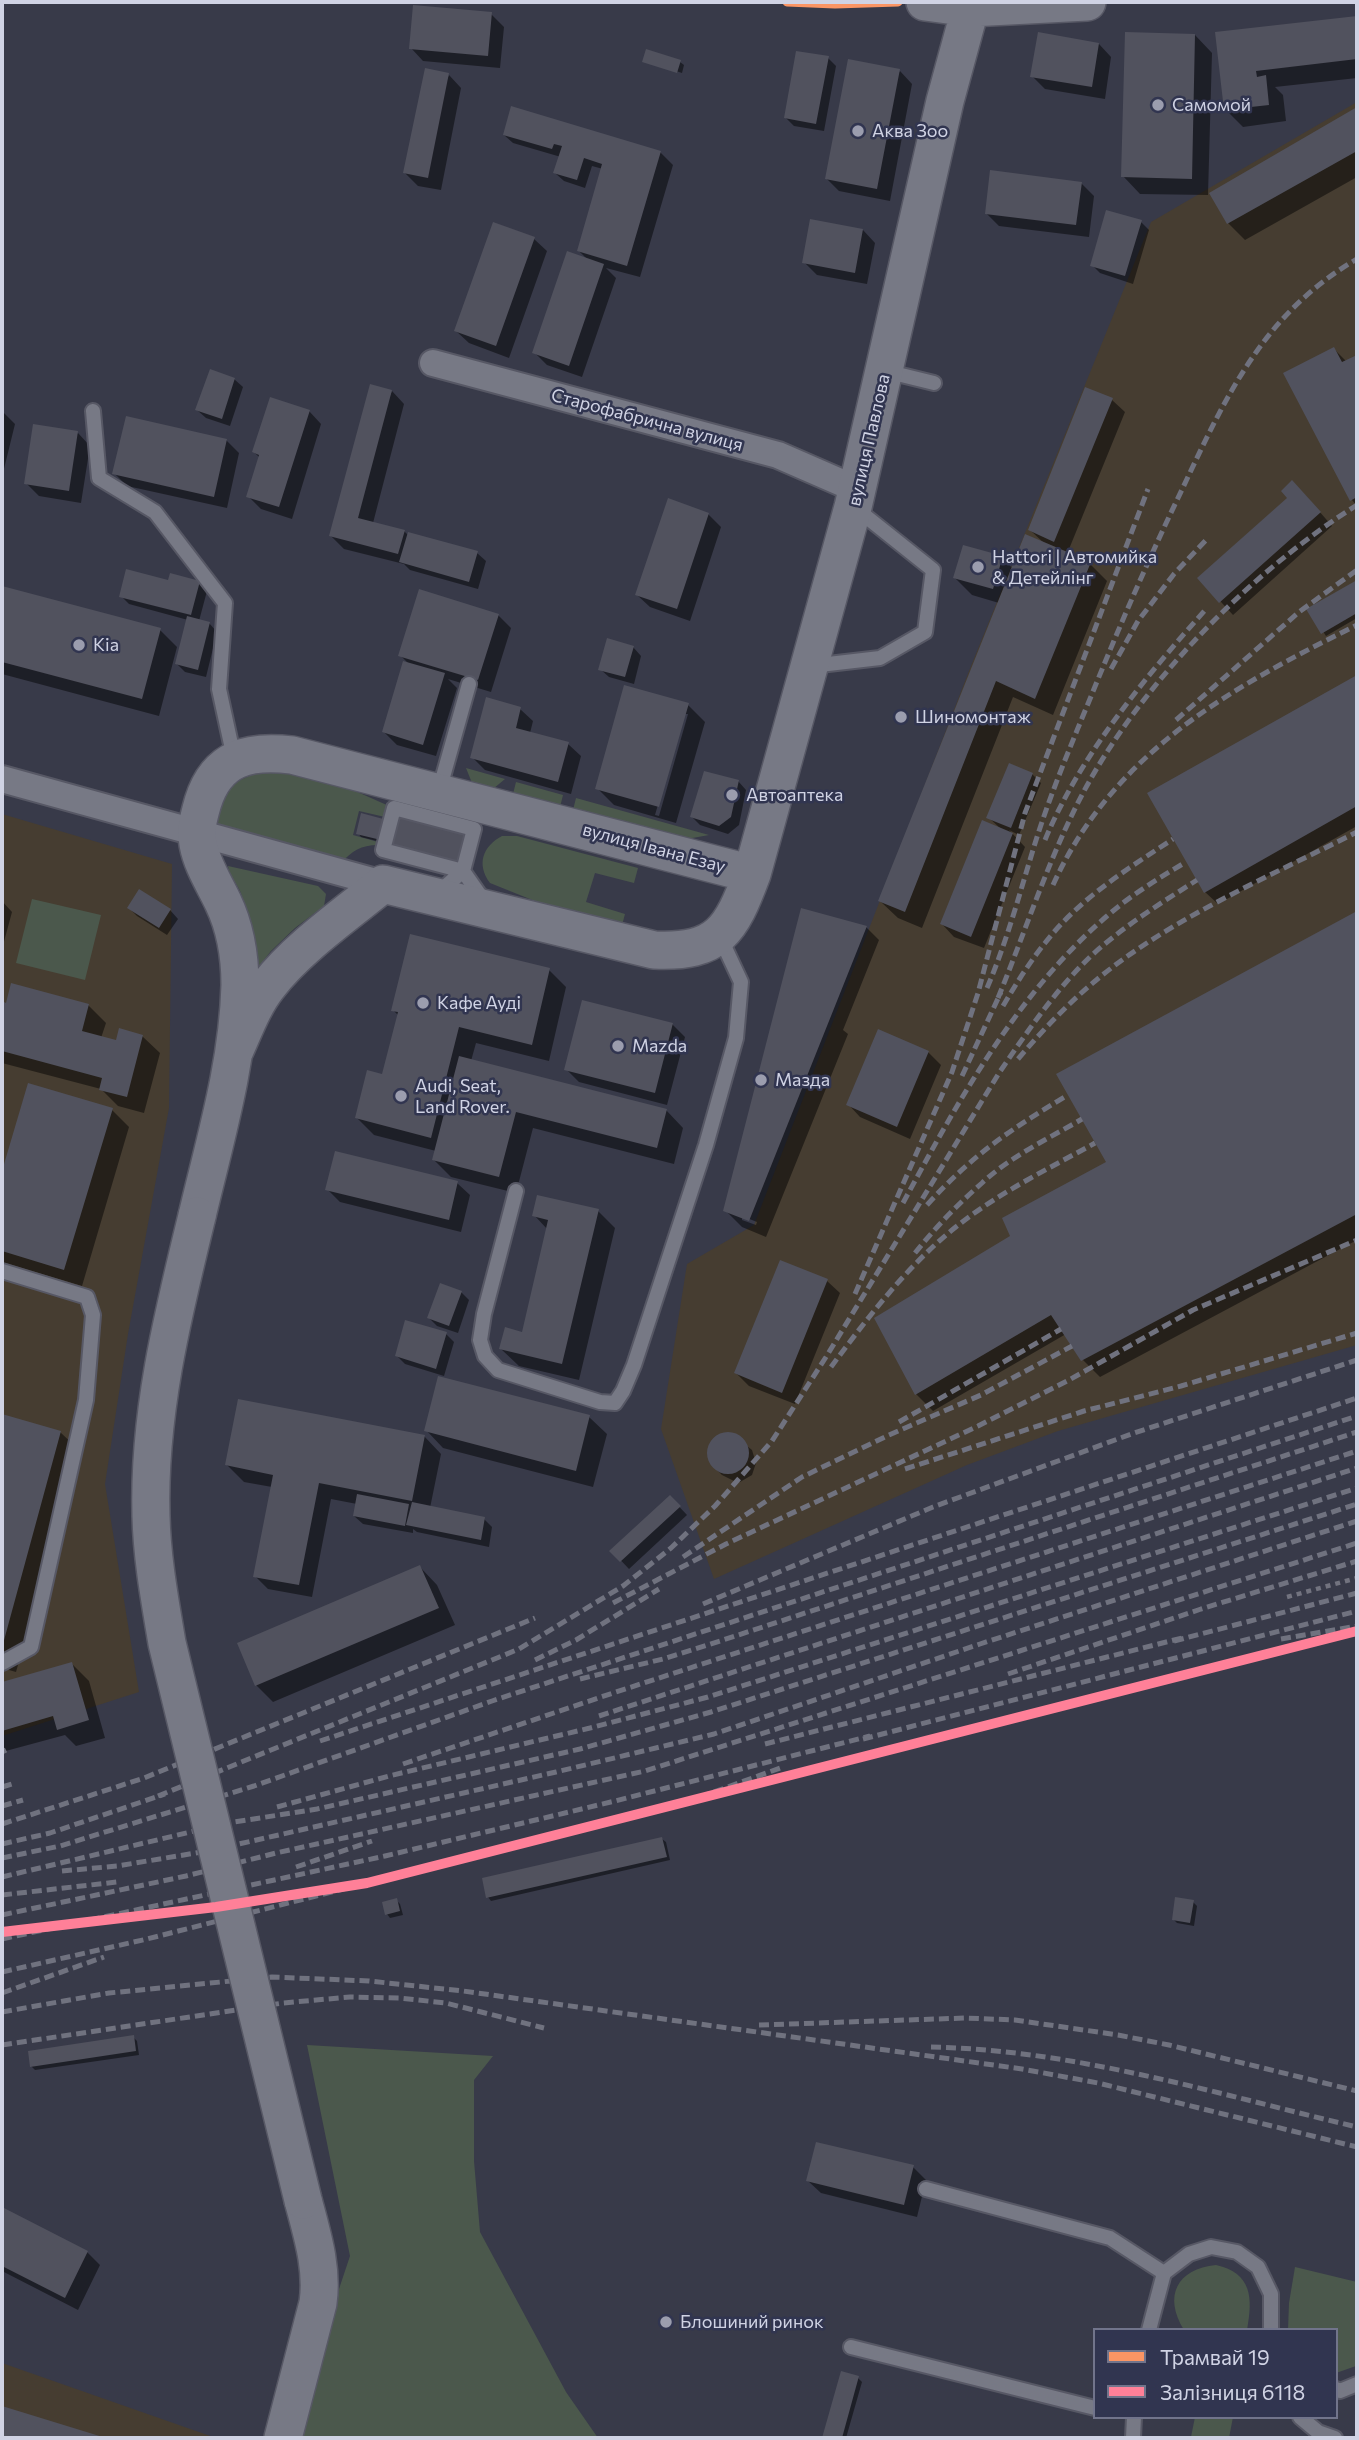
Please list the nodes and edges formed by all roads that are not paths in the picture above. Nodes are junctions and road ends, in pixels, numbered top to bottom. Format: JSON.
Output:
{"nodes":[{"id":1,"x":925,"y":2,"type":"edge"},
{"id":2,"x":1087,"y":2,"type":"edge"},
{"id":3,"x":971,"y":5,"type":"edge"},
{"id":4,"x":433,"y":363,"type":"dead end"},
{"id":5,"x":886,"y":371,"type":"junction"},
{"id":6,"x":933,"y":383,"type":"dead end"},
{"id":7,"x":93,"y":411,"type":"dead end"},
{"id":8,"x":855,"y":498,"type":"junction"},
{"id":9,"x":810,"y":666,"type":"junction"},
{"id":10,"x":469,"y":684,"type":"dead end"},
{"id":11,"x":234,"y":760,"type":"junction"},
{"id":12,"x":2,"y":779,"type":"edge"},
{"id":13,"x":439,"y":792,"type":"junction"},
{"id":14,"x":388,"y":793,"type":"junction"},
{"id":15,"x":506,"y":809,"type":"junction"},
{"id":16,"x":474,"y":829,"type":"junction"},
{"id":17,"x":196,"y":834,"type":"junction"},
{"id":18,"x":383,"y":867,"type":"junction"},
{"id":19,"x":463,"y":871,"type":"junction"},
{"id":20,"x":752,"y":874,"type":"junction"},
{"id":21,"x":434,"y":896,"type":"junction"},
{"id":22,"x":490,"y":909,"type":"junction"},
{"id":23,"x":720,"y":935,"type":"junction"},
{"id":24,"x":235,"y":1050,"type":"junction"},
{"id":25,"x":516,"y":1191,"type":"dead end"},
{"id":26,"x":2,"y":1271,"type":"edge"},
{"id":27,"x":2,"y":1663,"type":"edge"},
{"id":28,"x":926,"y":2189,"type":"dead end"},
{"id":29,"x":1164,"y":2273,"type":"junction"},
{"id":30,"x":1150,"y":2328,"type":"edge"},
{"id":31,"x":1271,"y":2328,"type":"edge"},
{"id":32,"x":851,"y":2347,"type":"dead end"},
{"id":33,"x":1357,"y":2384,"type":"edge"},
{"id":34,"x":1338,"y":2390,"type":"edge"},
{"id":35,"x":1093,"y":2408,"type":"edge"},
{"id":36,"x":1133,"y":2419,"type":"edge"},
{"id":37,"x":1302,"y":2419,"type":"edge"},
{"id":38,"x":283,"y":2438,"type":"edge"},
{"id":39,"x":1133,"y":2438,"type":"edge"},
{"id":40,"x":1335,"y":2438,"type":"edge"}],
"edges":[{"from":1,"to":3,"type":"main road"},
{"from":2,"to":3,"type":"main road"},
{"from":3,"to":5,"type":"main road","name":"вулиця Павлова"},
{"from":4,"to":8,"type":"street","name":"Старофабрична вулиця"},
{"from":5,"to":6,"type":"lane"},
{"from":5,"to":8,"type":"main road","name":"вулиця Павлова"},
{"from":7,"to":11,"type":"lane"},
{"from":8,"to":9,"type":"main road","name":"вулиця Павлова"},
{"from":8,"to":9,"type":"lane"},
{"from":9,"to":20,"type":"main road","name":"вулиця Павлова"},
{"from":10,"to":13,"type":"lane"},
{"from":11,"to":14,"type":"main road","name":"вулиця Івана Езау"},
{"from":11,"to":17,"type":"main road"},
{"from":12,"to":17,"type":"street"},
{"from":13,"to":14,"type":"main road","name":"вулиця Івана Езау"},
{"from":13,"to":15,"type":"main road","name":"вулиця Івана Езау"},
{"from":14,"to":16,"type":"lane"},
{"from":14,"to":18,"type":"lane"},
{"from":15,"to":16,"type":"lane"},
{"from":15,"to":20,"type":"main road","name":"вулиця Івана Езау"},
{"from":16,"to":19,"type":"lane"},
{"from":17,"to":18,"type":"street"},
{"from":17,"to":24,"type":"main road"},
{"from":18,"to":19,"type":"lane"},
{"from":18,"to":21,"type":"main road"},
{"from":18,"to":24,"type":"main road"},
{"from":19,"to":21,"type":"lane"},
{"from":19,"to":22,"type":"lane"},
{"from":20,"to":23,"type":"main road"},
{"from":21,"to":22,"type":"main road"},
{"from":22,"to":23,"type":"main road"},
{"from":23,"to":25,"type":"lane"},
{"from":24,"to":38,"type":"main road","bridge":true},
{"from":26,"to":27,"type":"lane"},
{"from":28,"to":29,"type":"lane"},
{"from":29,"to":30,"type":"lane"},
{"from":29,"to":31,"type":"lane"},
{"from":32,"to":35,"type":"lane"},
{"from":33,"to":34,"type":"lane"},
{"from":36,"to":39,"type":"lane"},
{"from":37,"to":40,"type":"lane"}]}
